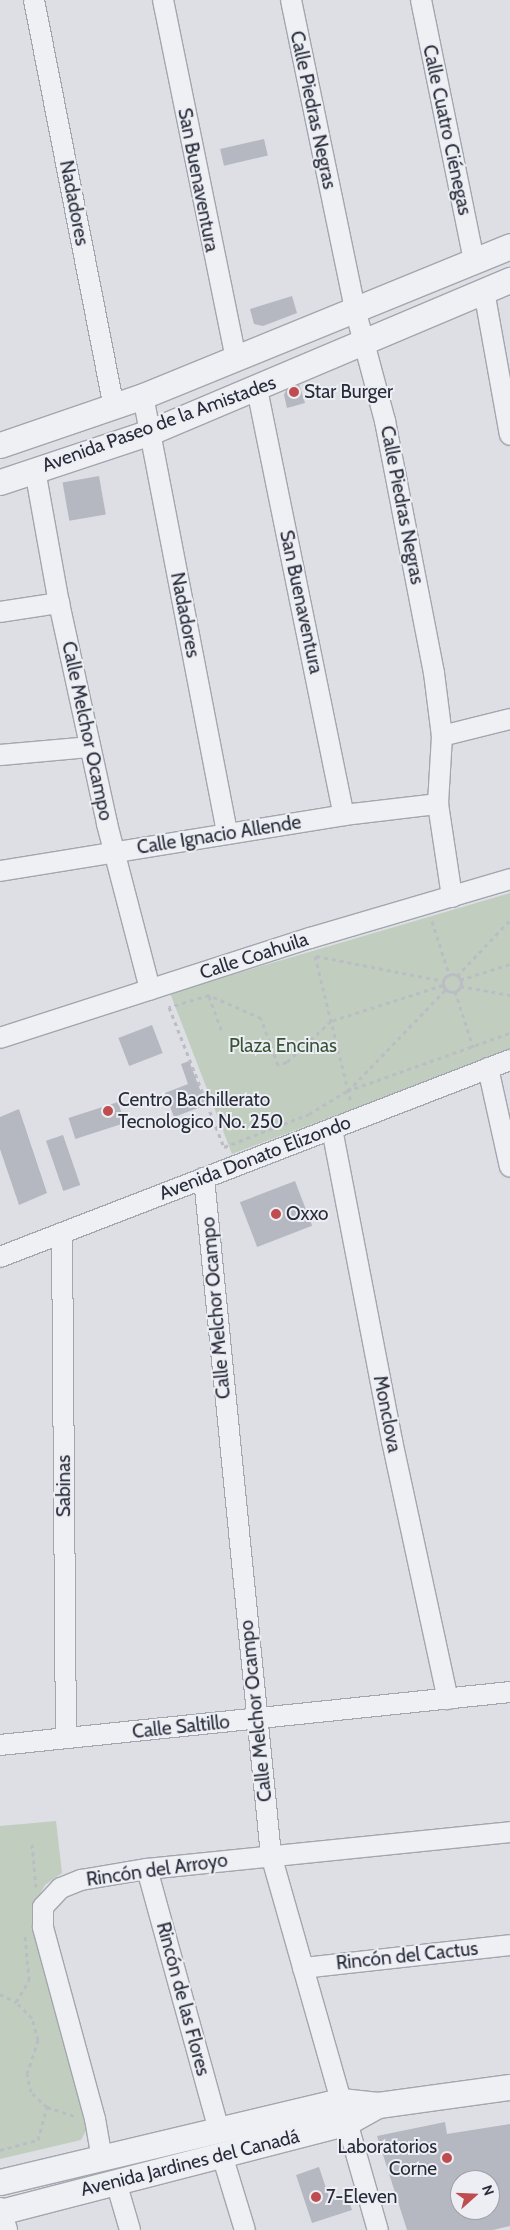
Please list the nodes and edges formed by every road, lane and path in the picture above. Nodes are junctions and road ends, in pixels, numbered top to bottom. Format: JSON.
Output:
{"nodes":[{"id":1,"x":34,"y":0,"type":"edge"},
{"id":2,"x":163,"y":0,"type":"edge"},
{"id":3,"x":291,"y":0,"type":"edge"},
{"id":4,"x":421,"y":0,"type":"edge"},
{"id":5,"x":510,"y":246,"type":"edge"},
{"id":6,"x":474,"y":261,"type":"junction"},
{"id":7,"x":510,"y":280,"type":"edge"},
{"id":8,"x":484,"y":291,"type":"junction"},
{"id":9,"x":355,"y":309,"type":"junction"},
{"id":10,"x":364,"y":343,"type":"junction"},
{"id":11,"x":236,"y":360,"type":"junction"},
{"id":12,"x":257,"y":389,"type":"junction"},
{"id":13,"x":143,"y":396,"type":"junction"},
{"id":14,"x":114,"y":406,"type":"junction"},
{"id":15,"x":150,"y":432,"type":"junction"},
{"id":16,"x":510,"y":435,"type":"edge"},
{"id":17,"x":0,"y":445,"type":"edge"},
{"id":18,"x":34,"y":470,"type":"junction"},
{"id":19,"x":0,"y":482,"type":"edge"},
{"id":20,"x":59,"y":603,"type":"junction"},
{"id":21,"x":0,"y":612,"type":"edge"},
{"id":22,"x":510,"y":719,"type":"edge"},
{"id":23,"x":442,"y":736,"type":"junction"},
{"id":24,"x":90,"y":747,"type":"junction"},
{"id":25,"x":0,"y":756,"type":"edge"},
{"id":26,"x":438,"y":804,"type":"junction"},
{"id":27,"x":344,"y":815,"type":"junction"},
{"id":28,"x":227,"y":834,"type":"junction"},
{"id":29,"x":116,"y":852,"type":"junction"},
{"id":30,"x":0,"y":871,"type":"edge"},
{"id":31,"x":510,"y":879,"type":"edge"},
{"id":32,"x":452,"y":897,"type":"junction"},
{"id":33,"x":440,"y":917,"type":"dead end"},
{"id":34,"x":431,"y":919,"type":"junction"},
{"id":35,"x":510,"y":920,"type":"edge"},
{"id":36,"x":422,"y":922,"type":"dead end"},
{"id":37,"x":323,"y":953,"type":"dead end"},
{"id":38,"x":314,"y":955,"type":"junction"},
{"id":39,"x":510,"y":964,"type":"edge"},
{"id":40,"x":450,"y":974,"type":"junction"},
{"id":41,"x":459,"y":978,"type":"junction"},
{"id":42,"x":444,"y":985,"type":"junction"},
{"id":43,"x":460,"y":986,"type":"junction"},
{"id":44,"x":150,"y":989,"type":"junction"},
{"id":45,"x":456,"y":991,"type":"junction"},
{"id":46,"x":208,"y":995,"type":"junction"},
{"id":47,"x":510,"y":995,"type":"edge"},
{"id":48,"x":331,"y":1021,"type":"junction"},
{"id":49,"x":222,"y":1032,"type":"dead end"},
{"id":50,"x":510,"y":1033,"type":"edge"},
{"id":51,"x":0,"y":1038,"type":"edge"},
{"id":52,"x":473,"y":1047,"type":"junction"},
{"id":53,"x":510,"y":1060,"type":"edge"},
{"id":54,"x":488,"y":1068,"type":"junction"},
{"id":55,"x":347,"y":1091,"type":"junction"},
{"id":56,"x":332,"y":1129,"type":"junction"},
{"id":57,"x":510,"y":1167,"type":"edge"},
{"id":58,"x":204,"y":1178,"type":"junction"},
{"id":59,"x":62,"y":1233,"type":"junction"},
{"id":60,"x":0,"y":1257,"type":"edge"},
{"id":61,"x":510,"y":1692,"type":"edge"},
{"id":62,"x":448,"y":1699,"type":"junction"},
{"id":63,"x":256,"y":1719,"type":"junction"},
{"id":64,"x":66,"y":1738,"type":"junction"},
{"id":65,"x":0,"y":1745,"type":"edge"},
{"id":66,"x":510,"y":1832,"type":"edge"},
{"id":67,"x":32,"y":1844,"type":"dead end"},
{"id":68,"x":271,"y":1856,"type":"junction"},
{"id":69,"x":146,"y":1869,"type":"junction"},
{"id":70,"x":36,"y":1889,"type":"dead end"},
{"id":71,"x":25,"y":1934,"type":"dead end"},
{"id":72,"x":510,"y":1945,"type":"edge"},
{"id":73,"x":303,"y":1968,"type":"junction"},
{"id":74,"x":0,"y":1994,"type":"edge"},
{"id":75,"x":16,"y":2002,"type":"junction"},
{"id":76,"x":510,"y":2086,"type":"edge"},
{"id":77,"x":47,"y":2107,"type":"junction"},
{"id":78,"x":344,"y":2111,"type":"junction"},
{"id":79,"x":95,"y":2119,"type":"junction"},
{"id":80,"x":219,"y":2130,"type":"junction"},
{"id":81,"x":0,"y":2150,"type":"edge"},
{"id":82,"x":222,"y":2155,"type":"junction"},
{"id":83,"x":102,"y":2159,"type":"junction"},
{"id":84,"x":0,"y":2182,"type":"edge"},
{"id":85,"x":116,"y":2182,"type":"junction"},
{"id":86,"x":2,"y":2216,"type":"edge"},
{"id":87,"x":130,"y":2230,"type":"edge"},
{"id":88,"x":245,"y":2230,"type":"edge"},
{"id":89,"x":378,"y":2230,"type":"edge"}],
"edges":[{"from":1,"to":14,"type":"street","name":"Nadadores"},
{"from":2,"to":11,"type":"street","name":"San Buenaventura"},
{"from":3,"to":9,"type":"street","name":"Calle Piedras Negras"},
{"from":4,"to":6,"type":"street","name":"Calle Cuatro Ciénegas"},
{"from":5,"to":6,"type":"street","name":"Avenida Paseo de la Amistades"},
{"from":6,"to":9,"type":"street","name":"Avenida Paseo de la Amistades"},
{"from":7,"to":8,"type":"street","name":"Avenida Paseo de la Amistades"},
{"from":8,"to":10,"type":"street","name":"Avenida Paseo de la Amistades"},
{"from":8,"to":16,"type":"street"},
{"from":9,"to":10,"type":"street","name":"Calle Piedras Negras"},
{"from":9,"to":11,"type":"street","name":"Avenida Paseo de la Amistades"},
{"from":10,"to":12,"type":"street","name":"Avenida Paseo de la Amistades"},
{"from":10,"to":23,"type":"street","name":"Calle Piedras Negras"},
{"from":11,"to":13,"type":"street","name":"Avenida Paseo de la Amistades"},
{"from":12,"to":15,"type":"street","name":"Avenida Paseo de la Amistades"},
{"from":12,"to":27,"type":"street","name":"San Buenaventura"},
{"from":13,"to":14,"type":"street","name":"Avenida Paseo de la Amistades"},
{"from":13,"to":15,"type":"street","name":"Nadadores"},
{"from":14,"to":17,"type":"street","name":"Avenida Paseo de la Amistades"},
{"from":15,"to":18,"type":"street","name":"Avenida Paseo de la Amistades"},
{"from":15,"to":28,"type":"street","name":"Nadadores"},
{"from":18,"to":19,"type":"street","name":"Avenida Paseo de la Amistades"},
{"from":18,"to":20,"type":"street","name":"Calle Melchor Ocampo"},
{"from":20,"to":21,"type":"street"},
{"from":20,"to":24,"type":"street","name":"Calle Melchor Ocampo"},
{"from":22,"to":23,"type":"street"},
{"from":23,"to":26,"type":"street","name":"Calle Piedras Negras"},
{"from":24,"to":25,"type":"street"},
{"from":24,"to":29,"type":"street","name":"Calle Melchor Ocampo"},
{"from":26,"to":27,"type":"street","name":"Calle Ignacio Allende"},
{"from":26,"to":32,"type":"street","name":"Calle Piedras Negras"},
{"from":27,"to":28,"type":"street","name":"Calle Ignacio Allende"},
{"from":28,"to":29,"type":"street","name":"Calle Ignacio Allende"},
{"from":29,"to":30,"type":"street","name":"Calle Ignacio Allende"},
{"from":29,"to":44,"type":"street","name":"Calle Melchor Ocampo"},
{"from":31,"to":32,"type":"street","name":"Calle Coahuila"},
{"from":32,"to":44,"type":"street","name":"Calle Coahuila"},
{"from":33,"to":34,"type":"path"},
{"from":34,"to":36,"type":"path"},
{"from":34,"to":40,"type":"path"},
{"from":35,"to":41,"type":"path"},
{"from":37,"to":38,"type":"path"},
{"from":38,"to":42,"type":"path"},
{"from":38,"to":48,"type":"path"},
{"from":39,"to":41,"type":"path"},
{"from":40,"to":41,"type":"path"},
{"from":40,"to":42,"type":"path"},
{"from":41,"to":43,"type":"path"},
{"from":42,"to":45,"type":"path"},
{"from":42,"to":48,"type":"path"},
{"from":42,"to":55,"type":"path"},
{"from":43,"to":45,"type":"path"},
{"from":43,"to":47,"type":"path"},
{"from":44,"to":51,"type":"street","name":"Calle Coahuila"},
{"from":45,"to":52,"type":"path"},
{"from":46,"to":48,"type":"path"},
{"from":46,"to":49,"type":"path"},
{"from":46,"to":55,"type":"path"},
{"from":48,"to":55,"type":"path"},
{"from":50,"to":52,"type":"path"},
{"from":52,"to":55,"type":"path"},
{"from":53,"to":54,"type":"street","name":"Avenida Donato Elizondo"},
{"from":54,"to":56,"type":"street","name":"Avenida Donato Elizondo"},
{"from":54,"to":57,"type":"street"},
{"from":56,"to":58,"type":"street","name":"Avenida Donato Elizondo"},
{"from":56,"to":62,"type":"street","name":"Monclova"},
{"from":58,"to":59,"type":"street","name":"Avenida Donato Elizondo"},
{"from":58,"to":63,"type":"street","name":"Calle Melchor Ocampo"},
{"from":59,"to":60,"type":"street","name":"Avenida Donato Elizondo"},
{"from":59,"to":64,"type":"street","name":"Sabinas"},
{"from":61,"to":62,"type":"street","name":"Calle Saltillo"},
{"from":62,"to":63,"type":"street","name":"Calle Saltillo"},
{"from":63,"to":64,"type":"street","name":"Calle Saltillo"},
{"from":63,"to":68,"type":"street","name":"Calle Melchor Ocampo"},
{"from":64,"to":65,"type":"street","name":"Calle Saltillo"},
{"from":66,"to":68,"type":"street","name":"Rincón del Arroyo"},
{"from":67,"to":70,"type":"path"},
{"from":68,"to":69,"type":"street","name":"Rincón del Arroyo"},
{"from":68,"to":73,"type":"street","name":"Calle Melchor Ocampo"},
{"from":69,"to":79,"type":"street","name":"Rincón del Arroyo"},
{"from":69,"to":80,"type":"street","name":"Rincón de las Flores"},
{"from":71,"to":75,"type":"path"},
{"from":72,"to":73,"type":"street","name":"Rincón del Cactus"},
{"from":73,"to":78,"type":"street","name":"Calle Melchor Ocampo"},
{"from":74,"to":75,"type":"path"},
{"from":75,"to":77,"type":"path"},
{"from":76,"to":78,"type":"street","name":"Avenida Jardines del Canadá"},
{"from":77,"to":79,"type":"path"},
{"from":77,"to":81,"type":"path"},
{"from":78,"to":80,"type":"street","name":"Avenida Jardines del Canadá"},
{"from":78,"to":82,"type":"street","name":"Avenida Jardines del Canadá"},
{"from":78,"to":89,"type":"street","name":"Calle Melchor Ocampo"},
{"from":79,"to":83,"type":"street","name":"Rincón del Arroyo"},
{"from":80,"to":83,"type":"street","name":"Avenida Jardines del Canadá"},
{"from":82,"to":85,"type":"street","name":"Avenida Jardines del Canadá"},
{"from":82,"to":88,"type":"street"},
{"from":83,"to":84,"type":"street","name":"Avenida Jardines del Canadá"},
{"from":85,"to":86,"type":"street","name":"Avenida Jardines del Canadá"},
{"from":85,"to":87,"type":"street"}]}
